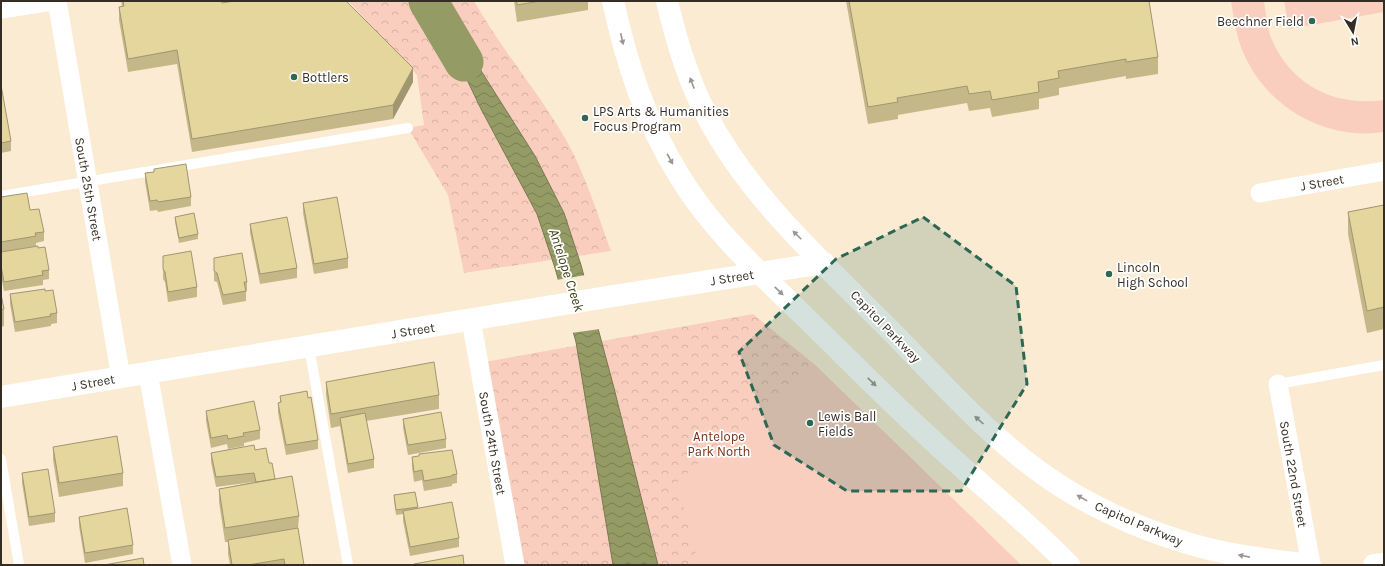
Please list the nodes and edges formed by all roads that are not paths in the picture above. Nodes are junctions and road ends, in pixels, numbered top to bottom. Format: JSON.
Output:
{"nodes":[{"id":1,"x":53,"y":1,"type":"edge"},
{"id":2,"x":57,"y":1,"type":"edge"},
{"id":3,"x":613,"y":1,"type":"edge"},
{"id":4,"x":667,"y":1,"type":"edge"},
{"id":5,"x":1,"y":9,"type":"edge"},
{"id":6,"x":408,"y":128,"type":"dead end"},
{"id":7,"x":1384,"y":171,"type":"edge"},
{"id":8,"x":87,"y":181,"type":"junction"},
{"id":9,"x":1260,"y":193,"type":"dead end"},
{"id":10,"x":1,"y":196,"type":"edge"},
{"id":11,"x":824,"y":263,"type":"junction"},
{"id":12,"x":760,"y":273,"type":"junction"},
{"id":13,"x":471,"y":320,"type":"junction"},
{"id":14,"x":309,"y":347,"type":"junction"},
{"id":15,"x":1384,"y":364,"type":"edge"},
{"id":16,"x":148,"y":373,"type":"junction"},
{"id":17,"x":121,"y":378,"type":"junction"},
{"id":18,"x":1278,"y":384,"type":"joint"},
{"id":19,"x":1,"y":398,"type":"edge"},
{"id":20,"x":1,"y":459,"type":"edge"},
{"id":21,"x":1384,"y":564,"type":"edge"},
{"id":22,"x":19,"y":565,"type":"edge"},
{"id":23,"x":182,"y":565,"type":"edge"},
{"id":24,"x":348,"y":565,"type":"edge"},
{"id":25,"x":515,"y":565,"type":"edge"},
{"id":26,"x":1069,"y":565,"type":"edge"},
{"id":27,"x":1310,"y":565,"type":"edge"},
{"id":28,"x":1374,"y":565,"type":"edge"}],
"edges":[{"from":1,"to":5,"type":"street"},
{"from":2,"to":8,"type":"street","name":"South 25th Street"},
{"from":3,"to":12,"type":"main road","one_way":true},
{"from":11,"to":4,"type":"main road","name":"Capitol Parkway","one_way":true},
{"from":6,"to":8,"type":"lane"},
{"from":7,"to":9,"type":"street","name":"J Street"},
{"from":8,"to":10,"type":"lane"},
{"from":8,"to":17,"type":"street","name":"South 25th Street"},
{"from":11,"to":12,"type":"main road","name":"J Street"},
{"from":27,"to":11,"type":"main road","name":"Capitol Parkway","one_way":true},
{"from":12,"to":13,"type":"main road","name":"J Street"},
{"from":12,"to":26,"type":"main road","one_way":true},
{"from":13,"to":14,"type":"main road","name":"J Street"},
{"from":13,"to":25,"type":"street","name":"South 24th Street"},
{"from":14,"to":16,"type":"main road","name":"J Street"},
{"from":14,"to":24,"type":"lane"},
{"from":15,"to":18,"type":"lane"},
{"from":16,"to":17,"type":"main road","name":"J Street"},
{"from":16,"to":23,"type":"street"},
{"from":17,"to":19,"type":"main road","name":"J Street"},
{"from":18,"to":27,"type":"street","name":"South 22nd Street"},
{"from":20,"to":22,"type":"lane"},
{"from":21,"to":28,"type":"main road"}]}
